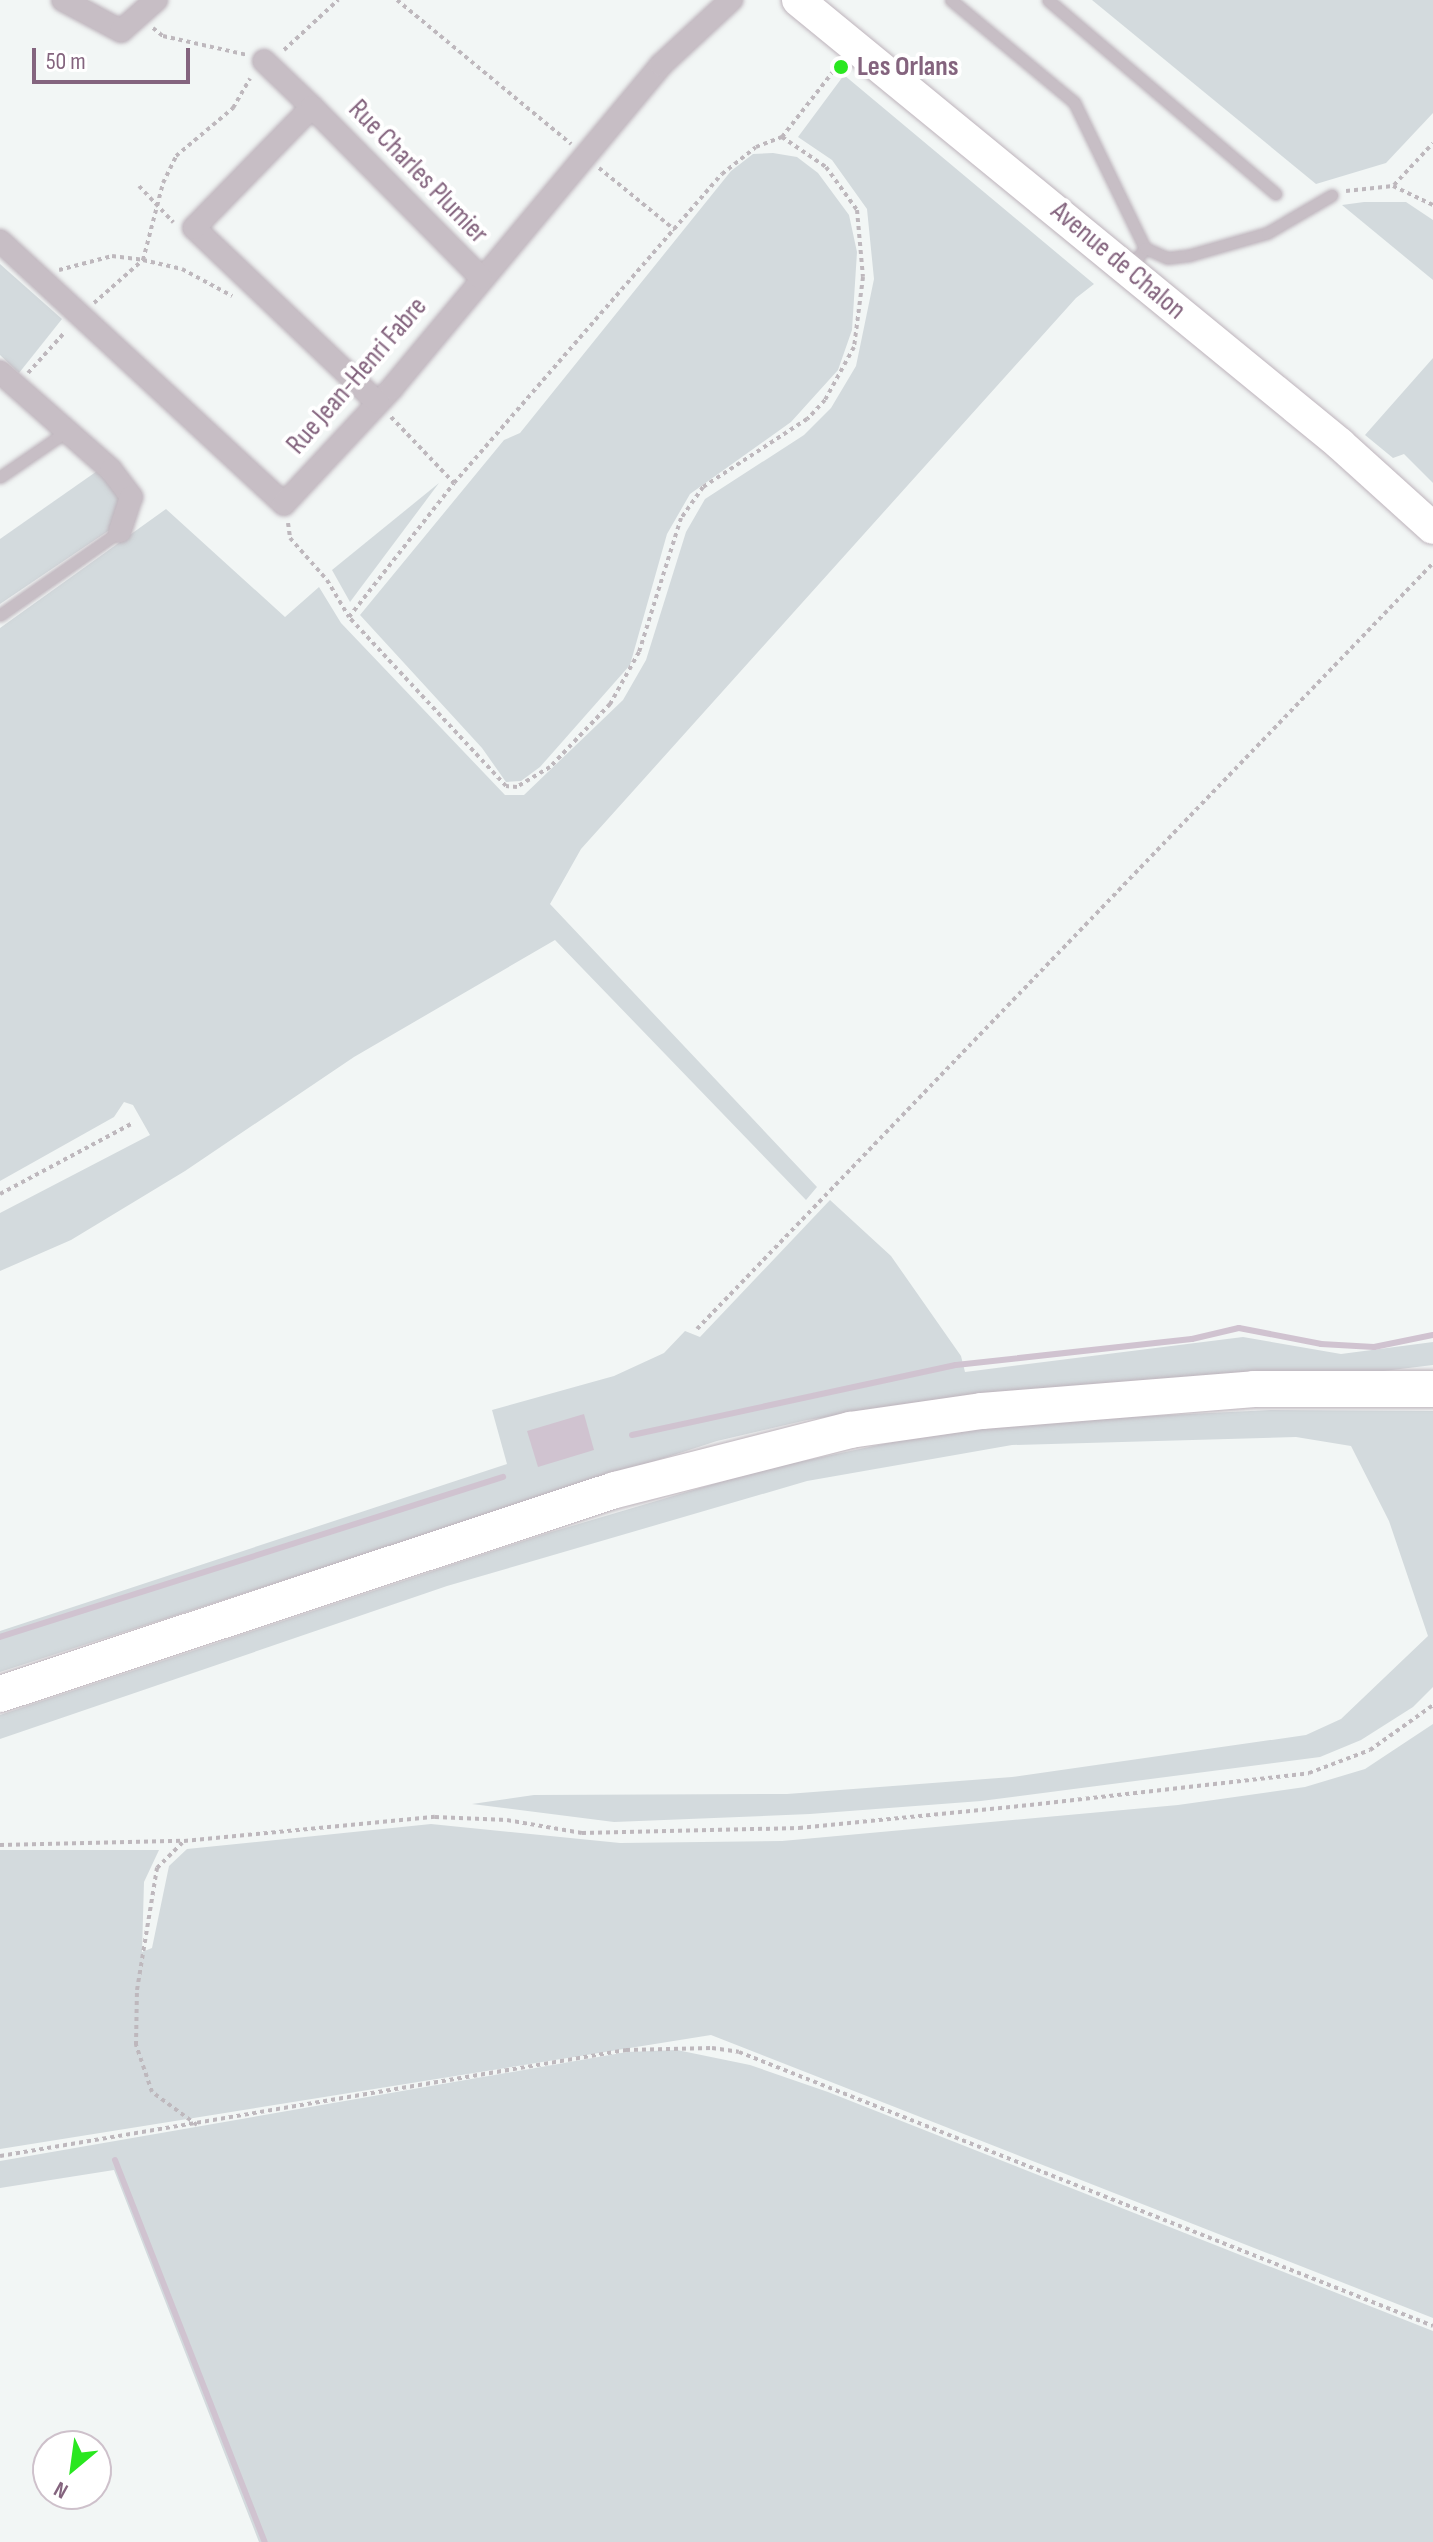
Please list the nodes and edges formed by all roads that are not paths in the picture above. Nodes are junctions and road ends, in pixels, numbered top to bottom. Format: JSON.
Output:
{"nodes":[{"id":1,"x":63,"y":0,"type":"edge"},
{"id":2,"x":156,"y":0,"type":"edge"},
{"id":3,"x":731,"y":0,"type":"edge"},
{"id":4,"x":951,"y":0,"type":"edge"},
{"id":5,"x":1048,"y":0,"type":"edge"},
{"id":6,"x":812,"y":4,"type":"edge"},
{"id":7,"x":264,"y":61,"type":"road end"},
{"id":8,"x":312,"y":107,"type":"junction"},
{"id":9,"x":1276,"y":194,"type":"dead end"},
{"id":10,"x":1332,"y":195,"type":"road end"},
{"id":11,"x":0,"y":241,"type":"edge"},
{"id":12,"x":1137,"y":259,"type":"junction"},
{"id":13,"x":481,"y":278,"type":"junction"},
{"id":14,"x":0,"y":372,"type":"edge"},
{"id":15,"x":378,"y":403,"type":"junction"},
{"id":16,"x":62,"y":427,"type":"junction"},
{"id":17,"x":0,"y":477,"type":"edge"},
{"id":18,"x":1433,"y":528,"type":"edge"},
{"id":19,"x":120,"y":531,"type":"joint"},
{"id":20,"x":0,"y":615,"type":"edge"},
{"id":21,"x":1433,"y":1389,"type":"edge"},
{"id":22,"x":0,"y":1694,"type":"edge"}],
"edges":[{"from":1,"to":2,"type":"street"},
{"from":3,"to":13,"type":"street","name":"Rue Jean-Henri Fabre"},
{"from":4,"to":12,"type":"lane"},
{"from":5,"to":9,"type":"lane"},
{"from":6,"to":12,"type":"main road","name":"Avenue de Chalon"},
{"from":7,"to":8,"type":"street","name":"Rue Charles Plumier"},
{"from":8,"to":13,"type":"street","name":"Rue Charles Plumier"},
{"from":8,"to":15,"type":"street","name":"Rue Charles Plumier"},
{"from":10,"to":12,"type":"lane"},
{"from":11,"to":15,"type":"street","name":"Rue Jean-Henri Fabre"},
{"from":12,"to":18,"type":"main road","name":"Avenue de Chalon"},
{"from":13,"to":15,"type":"street","name":"Rue Jean-Henri Fabre"},
{"from":14,"to":16,"type":"street"},
{"from":16,"to":17,"type":"lane"},
{"from":16,"to":19,"type":"street"},
{"from":19,"to":20,"type":"lane"},
{"from":21,"to":22,"type":"main road"}]}
